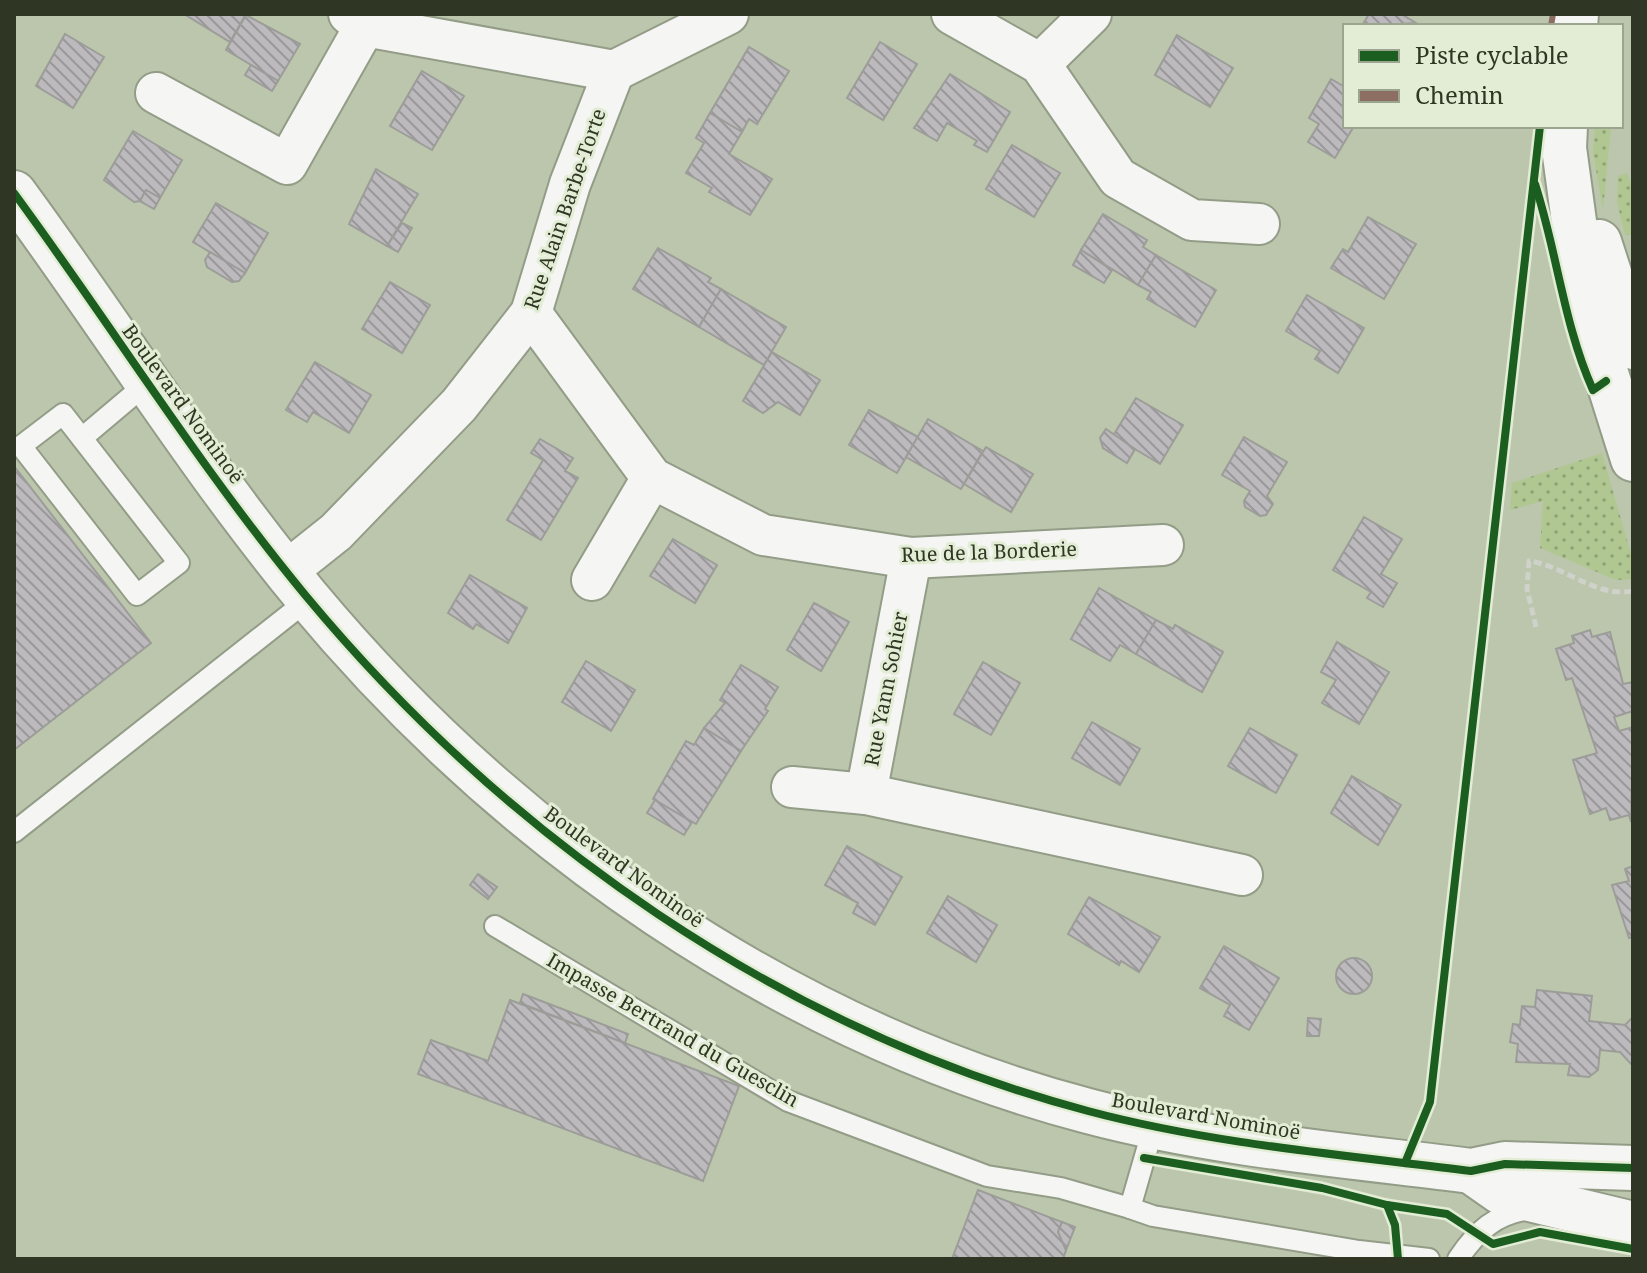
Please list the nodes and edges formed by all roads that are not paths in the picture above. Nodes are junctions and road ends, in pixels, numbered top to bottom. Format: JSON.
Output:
{"nodes":[{"id":1,"x":728,"y":14,"type":"edge"},
{"id":2,"x":952,"y":14,"type":"edge"},
{"id":3,"x":1091,"y":14,"type":"edge"},
{"id":4,"x":357,"y":20,"type":"edge"},
{"id":5,"x":1040,"y":64,"type":"junction"},
{"id":6,"x":614,"y":71,"type":"junction"},
{"id":7,"x":156,"y":93,"type":"dead end"},
{"id":8,"x":1565,"y":128,"type":"edge"},
{"id":9,"x":1587,"y":128,"type":"edge"},
{"id":10,"x":14,"y":193,"type":"edge"},
{"id":11,"x":1259,"y":224,"type":"dead end"},
{"id":12,"x":531,"y":313,"type":"junction"},
{"id":13,"x":1633,"y":347,"type":"edge"},
{"id":14,"x":146,"y":384,"type":"junction"},
{"id":15,"x":82,"y":438,"type":"junction"},
{"id":16,"x":1633,"y":459,"type":"edge"},
{"id":17,"x":652,"y":478,"type":"junction"},
{"id":18,"x":1163,"y":545,"type":"dead end"},
{"id":19,"x":911,"y":558,"type":"junction"},
{"id":20,"x":592,"y":580,"type":"dead end"},
{"id":21,"x":298,"y":585,"type":"junction"},
{"id":22,"x":792,"y":787,"type":"dead end"},
{"id":23,"x":866,"y":794,"type":"junction"},
{"id":24,"x":14,"y":832,"type":"edge"},
{"id":25,"x":1242,"y":875,"type":"dead end"},
{"id":26,"x":495,"y":926,"type":"dead end"},
{"id":27,"x":1154,"y":1125,"type":"junction"},
{"id":28,"x":1633,"y":1168,"type":"edge"},
{"id":29,"x":1471,"y":1171,"type":"junction"},
{"id":30,"x":1555,"y":1207,"type":"junction"},
{"id":31,"x":1130,"y":1208,"type":"junction"},
{"id":32,"x":1633,"y":1224,"type":"edge"},
{"id":33,"x":1429,"y":1259,"type":"edge"},
{"id":34,"x":1458,"y":1259,"type":"edge"}],
"edges":[{"from":1,"to":6,"type":"street"},
{"from":2,"to":5,"type":"street"},
{"from":3,"to":5,"type":"street"},
{"from":4,"to":6,"type":"street"},
{"from":4,"to":7,"type":"street"},
{"from":5,"to":11,"type":"street"},
{"from":6,"to":12,"type":"street","name":"Rue Alain Barbe-Torte"},
{"from":8,"to":16,"type":"street"},
{"from":9,"to":13,"type":"street"},
{"from":10,"to":14,"type":"street","name":"Boulevard Nominoë"},
{"from":12,"to":17,"type":"street","name":"Rue de la Borderie"},
{"from":12,"to":21,"type":"street","name":"Rue Alain Barbe-Torte"},
{"from":14,"to":15,"type":"lane"},
{"from":14,"to":21,"type":"street","name":"Boulevard Nominoë"},
{"from":15,"to":15,"type":"lane"},
{"from":17,"to":19,"type":"street","name":"Rue de la Borderie"},
{"from":17,"to":20,"type":"street"},
{"from":18,"to":19,"type":"street","name":"Rue de la Borderie"},
{"from":19,"to":23,"type":"street","name":"Rue Yann Sohier"},
{"from":21,"to":24,"type":"lane"},
{"from":21,"to":27,"type":"street","name":"Boulevard Nominoë"},
{"from":22,"to":23,"type":"street","name":"Rue Yann Sohier"},
{"from":23,"to":25,"type":"street"},
{"from":26,"to":31,"type":"lane","name":"Impasse Bertrand du Guesclin"},
{"from":27,"to":29,"type":"street","name":"Boulevard Nominoë"},
{"from":27,"to":31,"type":"lane"},
{"from":28,"to":29,"type":"street"},
{"from":29,"to":30,"type":"street"},
{"from":30,"to":32,"type":"street"},
{"from":30,"to":34,"type":"lane"},
{"from":31,"to":33,"type":"lane","name":"Impasse Bertrand du Guesclin"}]}
